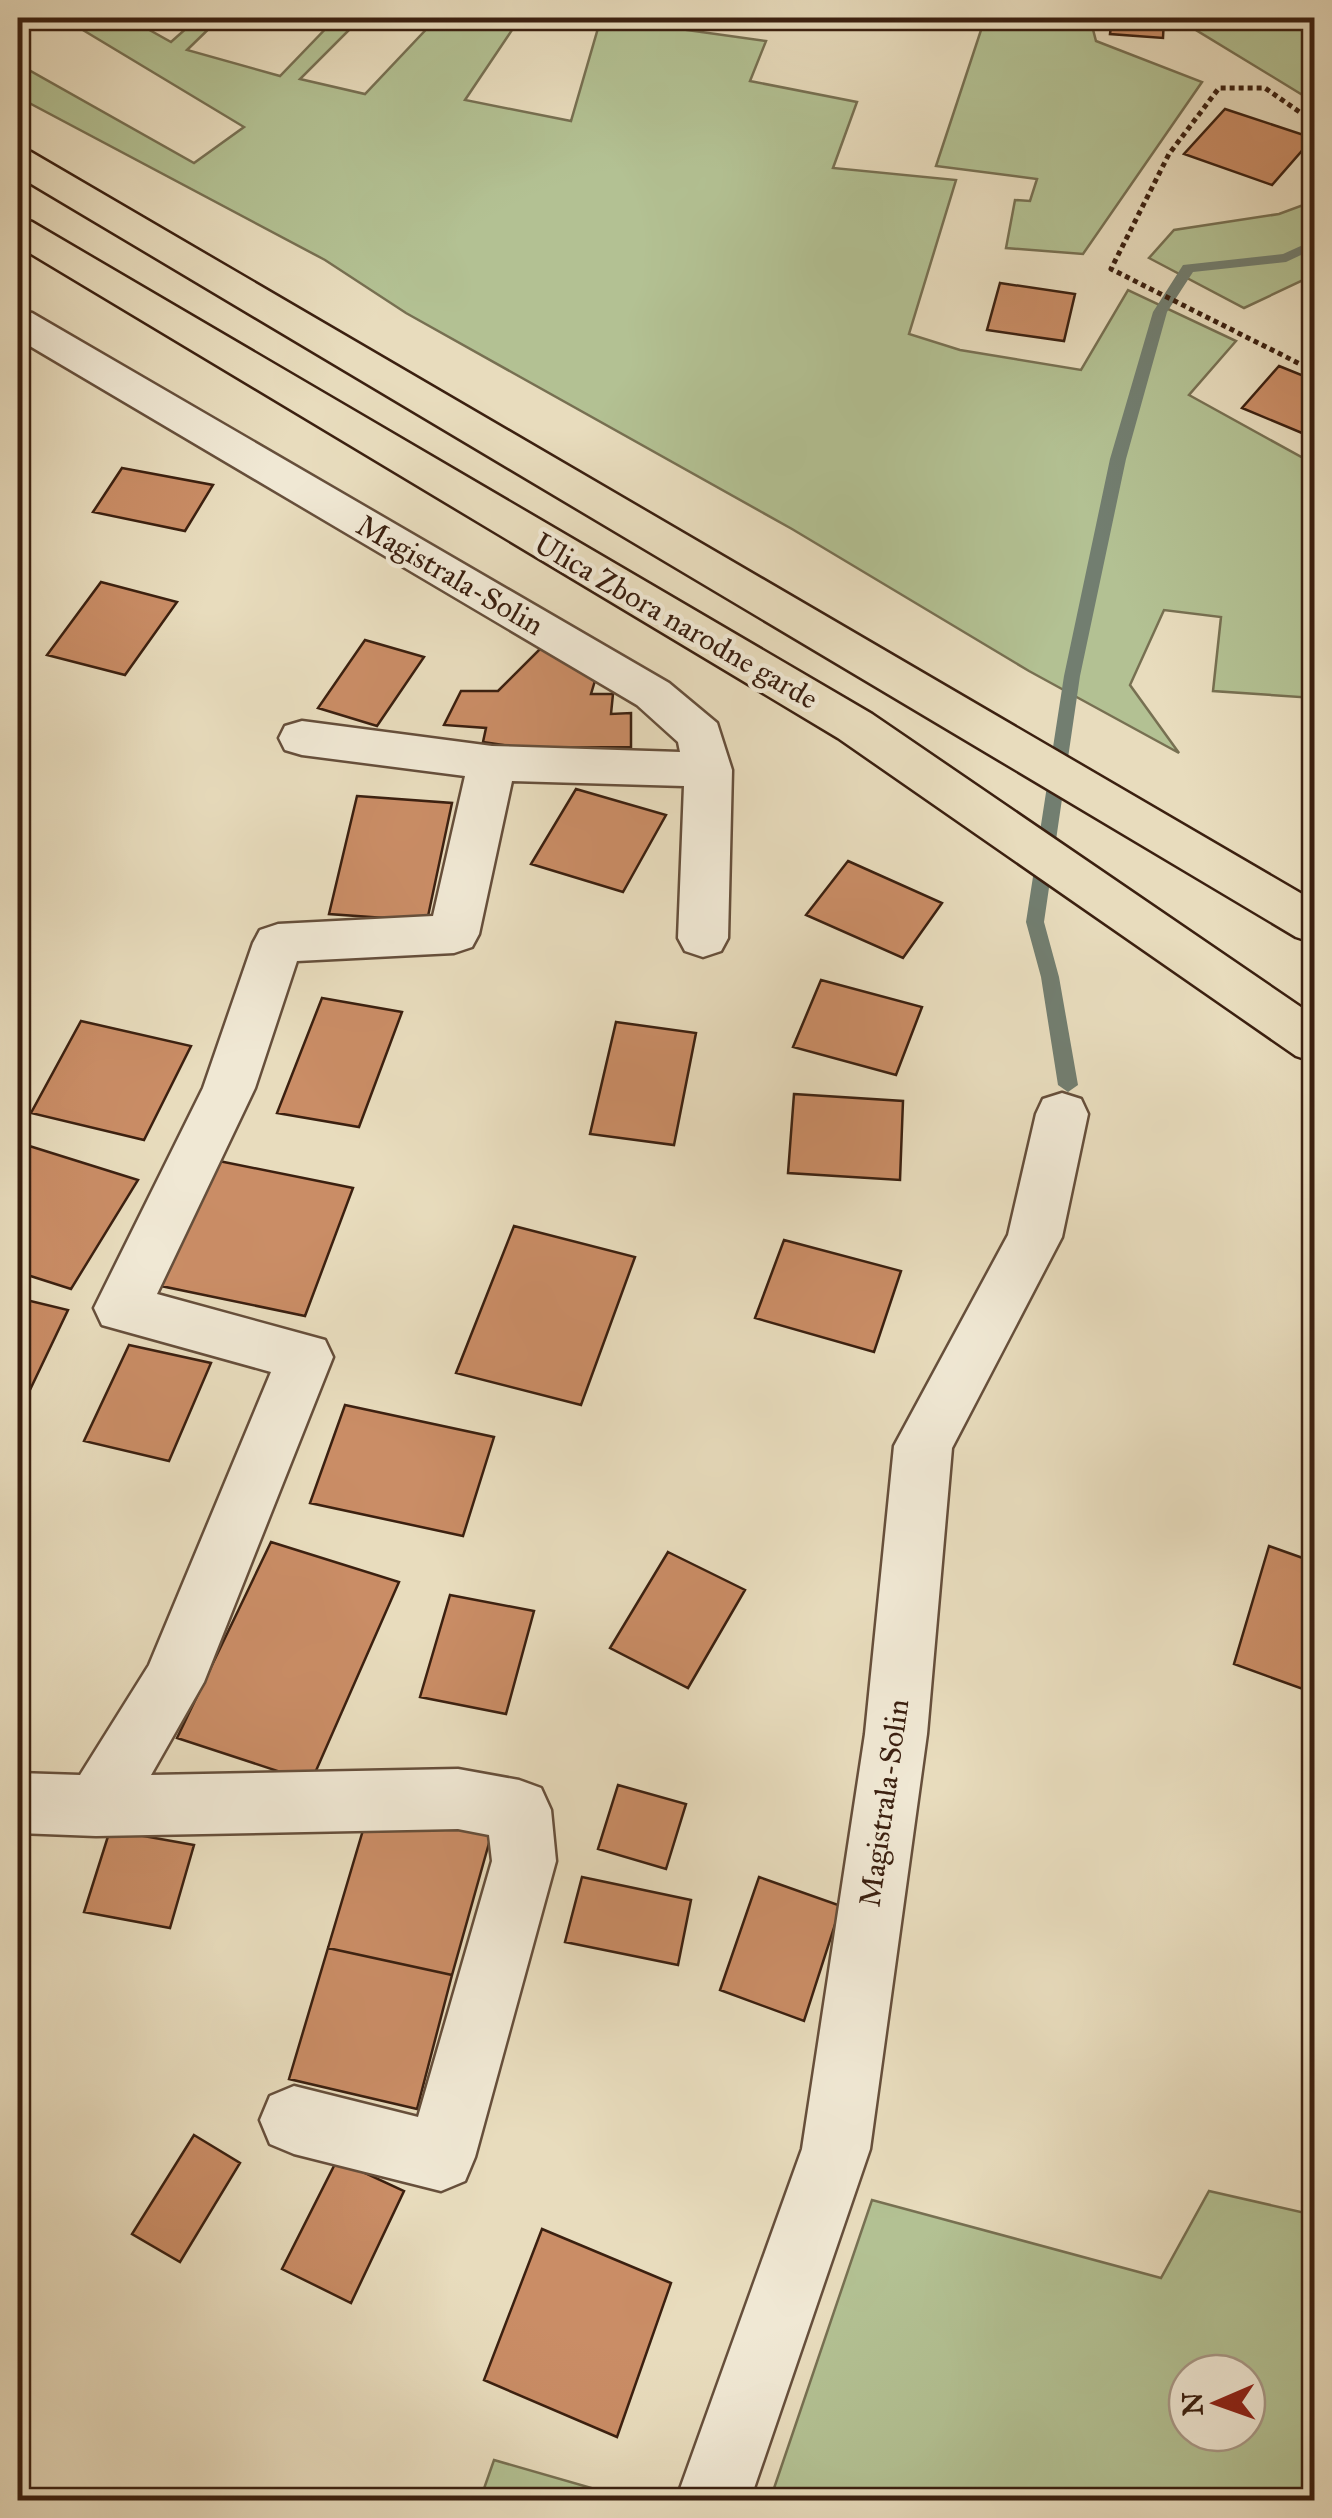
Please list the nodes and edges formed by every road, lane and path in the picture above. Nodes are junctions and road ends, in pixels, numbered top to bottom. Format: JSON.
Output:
{"nodes":[{"id":1,"x":1314,"y":122,"type":"edge"},
{"id":2,"x":18,"y":160,"type":"edge"},
{"id":3,"x":18,"y":230,"type":"edge"},
{"id":4,"x":18,"y":322,"type":"edge"},
{"id":5,"x":1314,"y":370,"type":"edge"},
{"id":6,"x":302,"y":738,"type":"dead end"},
{"id":7,"x":492,"y":763,"type":"junction"},
{"id":8,"x":708,"y":770,"type":"junction"},
{"id":9,"x":1314,"y":924,"type":"edge"},
{"id":10,"x":703,"y":938,"type":"dead end"},
{"id":11,"x":1314,"y":1042,"type":"edge"},
{"id":12,"x":1062,"y":1114,"type":"dead end"},
{"id":13,"x":18,"y":1803,"type":"edge"},
{"id":14,"x":96,"y":1806,"type":"junction"},
{"id":15,"x":294,"y":2120,"type":"dead end"},
{"id":16,"x":714,"y":2500,"type":"edge"}],
"edges":[{"from":1,"to":5,"type":"path"},
{"from":2,"to":9,"type":"highway"},
{"from":3,"to":11,"type":"highway","name":"Ulica Zbora narodne garde"},
{"from":4,"to":8,"type":"street","name":"Magistrala-Solin"},
{"from":6,"to":7,"type":"street"},
{"from":7,"to":8,"type":"street"},
{"from":7,"to":14,"type":"street"},
{"from":8,"to":10,"type":"street","name":"Magistrala-Solin"},
{"from":12,"to":16,"type":"street","name":"Magistrala-Solin"},
{"from":13,"to":14,"type":"street"},
{"from":14,"to":15,"type":"street"}]}
